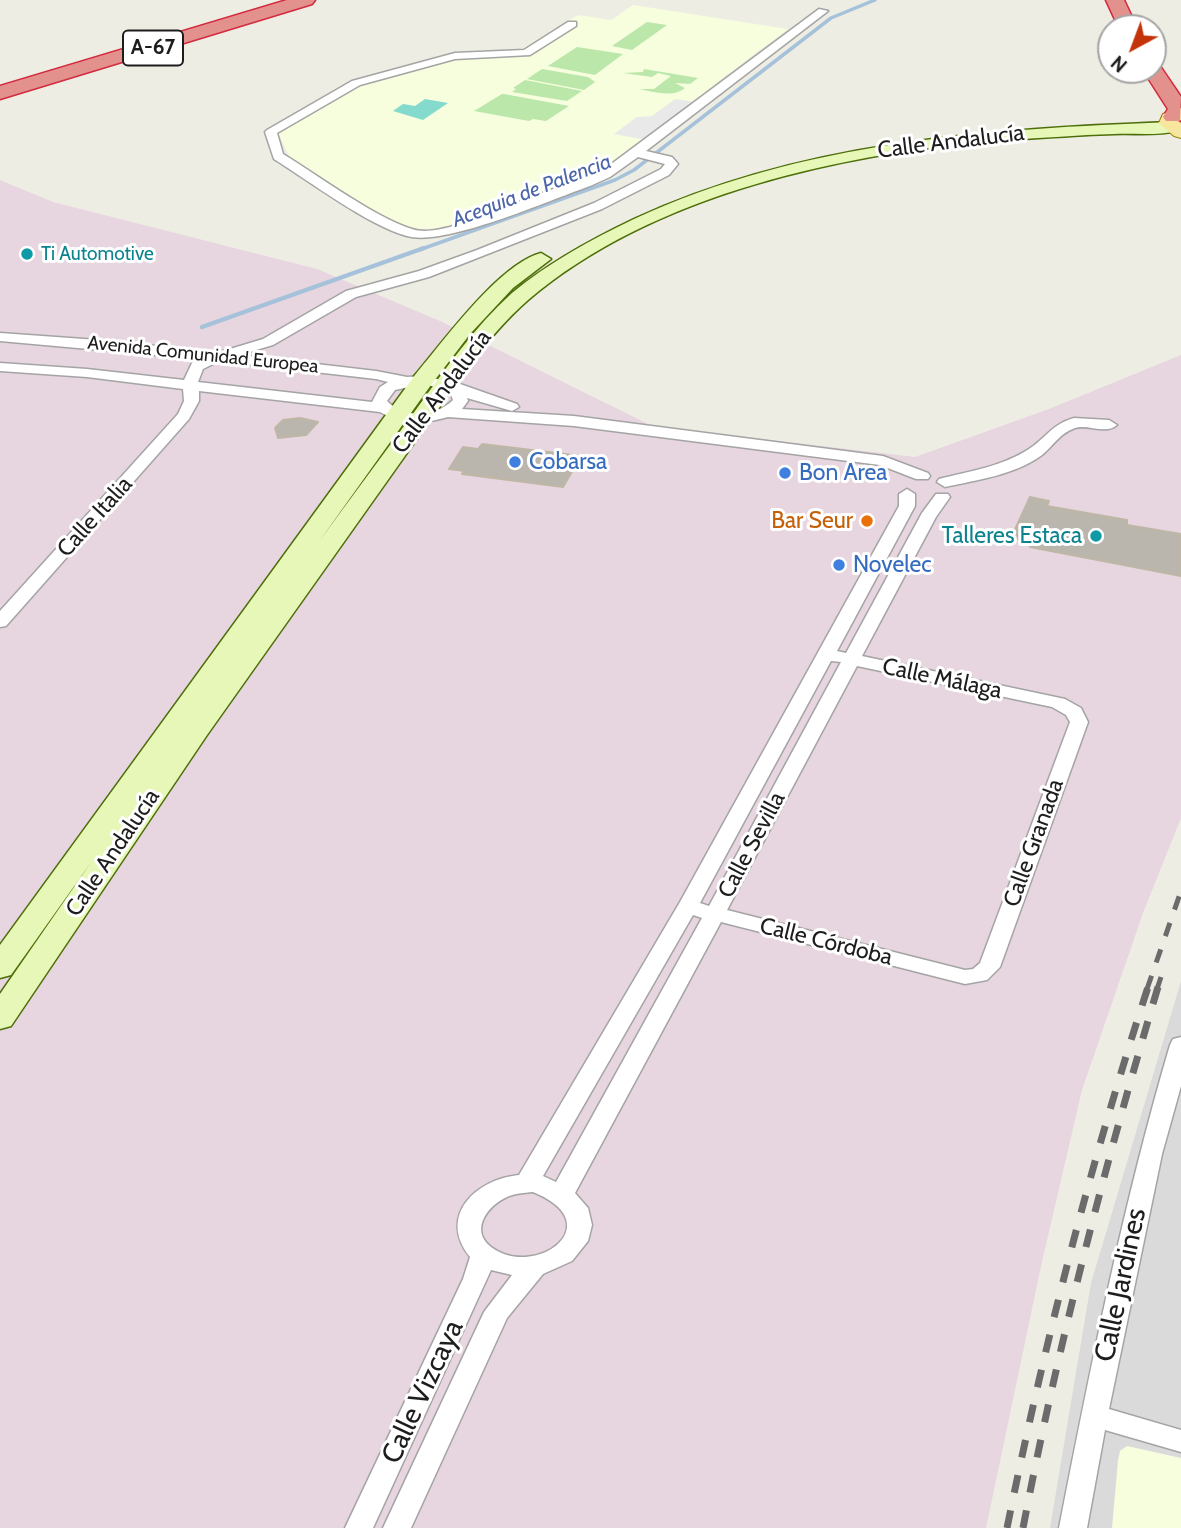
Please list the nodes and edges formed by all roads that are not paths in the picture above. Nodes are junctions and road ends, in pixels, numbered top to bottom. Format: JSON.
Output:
{"nodes":[{"id":1,"x":275,"y":0,"type":"edge"},
{"id":2,"x":306,"y":0,"type":"edge"},
{"id":3,"x":823,"y":11,"type":"dead end"},
{"id":4,"x":572,"y":24,"type":"dead end"},
{"id":5,"x":1167,"y":70,"type":"edge"},
{"id":6,"x":0,"y":83,"type":"edge"},
{"id":7,"x":1163,"y":84,"type":"edge"},
{"id":8,"x":1181,"y":90,"type":"edge"},
{"id":9,"x":0,"y":93,"type":"edge"},
{"id":10,"x":1175,"y":122,"type":"edge"},
{"id":11,"x":646,"y":155,"type":"junction"},
{"id":12,"x":0,"y":337,"type":"edge"},
{"id":13,"x":268,"y":342,"type":"junction"},
{"id":14,"x":217,"y":357,"type":"junction"},
{"id":15,"x":257,"y":361,"type":"junction"},
{"id":16,"x":0,"y":367,"type":"edge"},
{"id":17,"x":433,"y":383,"type":"junction"},
{"id":18,"x":189,"y":385,"type":"junction"},
{"id":19,"x":228,"y":391,"type":"junction"},
{"id":20,"x":187,"y":411,"type":"junction"},
{"id":21,"x":412,"y":413,"type":"junction"},
{"id":22,"x":574,"y":421,"type":"junction"},
{"id":23,"x":1108,"y":425,"type":"dead end"},
{"id":24,"x":839,"y":455,"type":"junction"},
{"id":25,"x":922,"y":476,"type":"junction"},
{"id":26,"x":905,"y":489,"type":"junction"},
{"id":27,"x":943,"y":490,"type":"junction"},
{"id":28,"x":0,"y":622,"type":"edge"},
{"id":29,"x":826,"y":654,"type":"junction"},
{"id":30,"x":850,"y":660,"type":"junction"},
{"id":31,"x":1058,"y":703,"type":"joint"},
{"id":32,"x":687,"y":907,"type":"junction"},
{"id":33,"x":715,"y":914,"type":"junction"},
{"id":34,"x":0,"y":968,"type":"edge"},
{"id":35,"x":965,"y":977,"type":"joint"},
{"id":36,"x":0,"y":1018,"type":"edge"},
{"id":37,"x":1181,"y":1045,"type":"edge"},
{"id":38,"x":527,"y":1183,"type":"junction"},
{"id":39,"x":564,"y":1194,"type":"junction"},
{"id":40,"x":482,"y":1254,"type":"junction"},
{"id":41,"x":534,"y":1267,"type":"junction"},
{"id":42,"x":1094,"y":1416,"type":"junction"},
{"id":43,"x":1181,"y":1441,"type":"edge"},
{"id":44,"x":359,"y":1528,"type":"edge"},
{"id":45,"x":397,"y":1528,"type":"edge"},
{"id":46,"x":1073,"y":1528,"type":"edge"}],
"edges":[{"from":1,"to":6,"type":"highway","number":"A-67"},
{"from":2,"to":9,"type":"highway","number":"A-67"},
{"from":3,"to":11,"type":"street"},
{"from":4,"to":11,"type":"street"},
{"from":5,"to":8,"type":"highway"},
{"from":7,"to":10,"type":"highway"},
{"from":10,"to":17,"type":"main road","name":"Calle Andalucía"},
{"from":11,"to":13,"type":"street"},
{"from":12,"to":14,"type":"street","name":"Avenida Comunidad Europea"},
{"from":13,"to":14,"type":"street"},
{"from":13,"to":15,"type":"street","name":"Calle Italia"},
{"from":14,"to":15,"type":"street","name":"Avenida Comunidad Europea"},
{"from":14,"to":18,"type":"street"},
{"from":15,"to":17,"type":"street","name":"Avenida Comunidad Europea"},
{"from":15,"to":19,"type":"street","name":"Calle Italia"},
{"from":16,"to":18,"type":"street","name":"Avenida Comunidad Europea"},
{"from":17,"to":21,"type":"main road","name":"Calle Andalucía"},
{"from":17,"to":21,"type":"street"},
{"from":17,"to":22,"type":"street"},
{"from":18,"to":19,"type":"street","name":"Avenida Comunidad Europea"},
{"from":18,"to":20,"type":"street"},
{"from":19,"to":20,"type":"street","name":"Calle Italia"},
{"from":19,"to":21,"type":"street","name":"Avenida Comunidad Europea"},
{"from":20,"to":28,"type":"street","name":"Calle Italia"},
{"from":21,"to":22,"type":"street"},
{"from":21,"to":34,"type":"main road","name":"Calle Andalucía"},
{"from":21,"to":36,"type":"main road","name":"Calle Andalucía"},
{"from":22,"to":24,"type":"street"},
{"from":23,"to":27,"type":"street"},
{"from":24,"to":25,"type":"street"},
{"from":24,"to":26,"type":"street"},
{"from":25,"to":26,"type":"street"},
{"from":25,"to":27,"type":"street"},
{"from":26,"to":27,"type":"street"},
{"from":26,"to":29,"type":"street","name":"Calle Sevilla"},
{"from":27,"to":30,"type":"street","name":"Calle Sevilla"},
{"from":29,"to":30,"type":"street","name":"Calle Málaga"},
{"from":29,"to":32,"type":"street","name":"Calle Sevilla"},
{"from":30,"to":31,"type":"street","name":"Calle Málaga"},
{"from":30,"to":33,"type":"street","name":"Calle Sevilla"},
{"from":31,"to":35,"type":"street","name":"Calle Granada"},
{"from":32,"to":33,"type":"street","name":"Calle Córdoba"},
{"from":32,"to":38,"type":"street","name":"Calle Sevilla"},
{"from":33,"to":35,"type":"street","name":"Calle Córdoba"},
{"from":33,"to":39,"type":"street","name":"Calle Sevilla"},
{"from":37,"to":42,"type":"street","name":"Calle Jardines"},
{"from":38,"to":39,"type":"street"},
{"from":38,"to":40,"type":"street"},
{"from":39,"to":41,"type":"street"},
{"from":40,"to":41,"type":"street"},
{"from":40,"to":44,"type":"street","name":"Calle Vizcaya"},
{"from":41,"to":45,"type":"street","name":"Calle Vizcaya"},
{"from":42,"to":43,"type":"street"},
{"from":42,"to":46,"type":"street","name":"Calle Jardines"}]}
